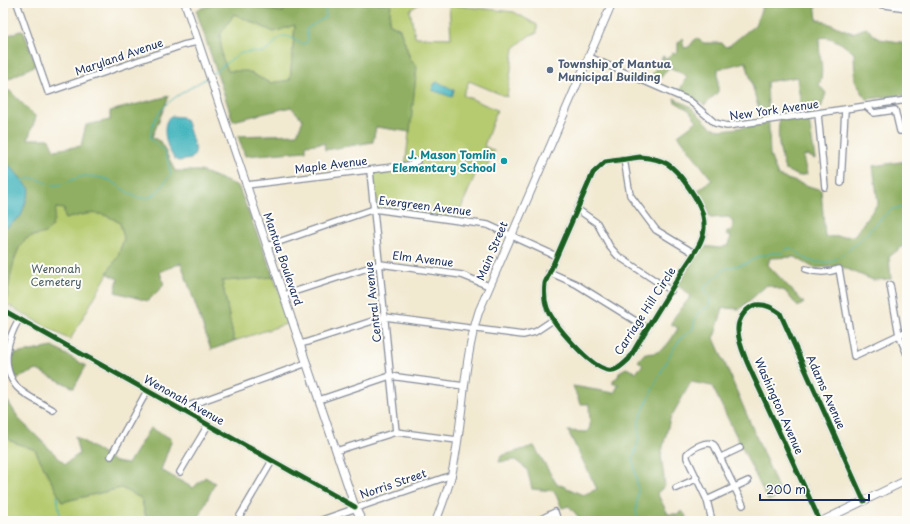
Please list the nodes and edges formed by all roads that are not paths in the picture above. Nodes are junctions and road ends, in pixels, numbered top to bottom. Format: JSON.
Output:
{"nodes":[{"id":1,"x":17,"y":3,"type":"edge"},
{"id":2,"x":185,"y":3,"type":"edge"},
{"id":3,"x":612,"y":3,"type":"edge"},
{"id":4,"x":871,"y":3,"type":"edge"},
{"id":5,"x":907,"y":8,"type":"edge"},
{"id":6,"x":197,"y":42,"type":"junction"},
{"id":7,"x":589,"y":57,"type":"junction"},
{"id":8,"x":907,"y":100,"type":"edge"},
{"id":9,"x":867,"y":106,"type":"junction"},
{"id":10,"x":845,"y":110,"type":"junction"},
{"id":11,"x":818,"y":114,"type":"junction"},
{"id":12,"x":907,"y":130,"type":"edge"},
{"id":13,"x":624,"y":159,"type":"junction"},
{"id":14,"x":417,"y":161,"type":"dead end"},
{"id":15,"x":370,"y":170,"type":"junction"},
{"id":16,"x":841,"y":183,"type":"dead end"},
{"id":17,"x":247,"y":185,"type":"junction"},
{"id":18,"x":825,"y":187,"type":"dead end"},
{"id":19,"x":374,"y":209,"type":"junction"},
{"id":20,"x":577,"y":209,"type":"junction"},
{"id":21,"x":512,"y":235,"type":"junction"},
{"id":22,"x":267,"y":246,"type":"junction"},
{"id":23,"x":694,"y":253,"type":"junction"},
{"id":24,"x":556,"y":256,"type":"junction"},
{"id":25,"x":380,"y":264,"type":"junction"},
{"id":26,"x":806,"y":269,"type":"dead end"},
{"id":27,"x":549,"y":272,"type":"junction"},
{"id":28,"x":890,"y":285,"type":"dead end"},
{"id":29,"x":490,"y":286,"type":"junction"},
{"id":30,"x":671,"y":290,"type":"junction"},
{"id":31,"x":284,"y":296,"type":"junction"},
{"id":32,"x":758,"y":304,"type":"joint"},
{"id":33,"x":3,"y":310,"type":"edge"},
{"id":34,"x":385,"y":318,"type":"junction"},
{"id":35,"x":19,"y":319,"type":"junction"},
{"id":36,"x":553,"y":320,"type":"junction"},
{"id":37,"x":646,"y":328,"type":"junction"},
{"id":38,"x":474,"y":329,"type":"junction"},
{"id":39,"x":907,"y":331,"type":"edge"},
{"id":40,"x":899,"y":334,"type":"junction"},
{"id":41,"x":303,"y":344,"type":"junction"},
{"id":42,"x":907,"y":354,"type":"edge"},
{"id":43,"x":307,"y":363,"type":"junction"},
{"id":44,"x":390,"y":376,"type":"junction"},
{"id":45,"x":464,"y":386,"type":"junction"},
{"id":46,"x":147,"y":391,"type":"junction"},
{"id":47,"x":319,"y":400,"type":"junction"},
{"id":48,"x":53,"y":410,"type":"dead end"},
{"id":49,"x":183,"y":411,"type":"junction"},
{"id":50,"x":208,"y":425,"type":"junction"},
{"id":51,"x":396,"y":432,"type":"junction"},
{"id":52,"x":457,"y":440,"type":"junction"},
{"id":53,"x":740,"y":448,"type":"dead end"},
{"id":54,"x":336,"y":451,"type":"junction"},
{"id":55,"x":111,"y":456,"type":"dead end"},
{"id":56,"x":721,"y":457,"type":"junction"},
{"id":57,"x":272,"y":461,"type":"junction"},
{"id":58,"x":180,"y":472,"type":"dead end"},
{"id":59,"x":452,"y":475,"type":"junction"},
{"id":60,"x":696,"y":479,"type":"junction"},
{"id":61,"x":907,"y":480,"type":"edge"},
{"id":62,"x":748,"y":481,"type":"dead end"},
{"id":63,"x":734,"y":487,"type":"junction"},
{"id":64,"x":676,"y":488,"type":"dead end"},
{"id":65,"x":707,"y":500,"type":"junction"},
{"id":66,"x":864,"y":501,"type":"junction"},
{"id":67,"x":742,"y":505,"type":"dead end"},
{"id":68,"x":355,"y":507,"type":"junction"},
{"id":69,"x":237,"y":521,"type":"edge"},
{"id":70,"x":319,"y":521,"type":"edge"},
{"id":71,"x":362,"y":521,"type":"edge"},
{"id":72,"x":436,"y":521,"type":"edge"},
{"id":73,"x":537,"y":521,"type":"edge"},
{"id":74,"x":558,"y":521,"type":"edge"},
{"id":75,"x":712,"y":521,"type":"edge"},
{"id":76,"x":821,"y":521,"type":"edge"}],
"edges":[{"from":1,"to":6,"type":"street","name":"Maryland Avenue"},
{"from":2,"to":6,"type":"main road","name":"Mantua Boulevard"},
{"from":3,"to":7,"type":"main road","name":"Main Street"},
{"from":4,"to":5,"type":"street"},
{"from":6,"to":17,"type":"main road","name":"Mantua Boulevard"},
{"from":7,"to":11,"type":"street","name":"New York Avenue"},
{"from":7,"to":21,"type":"main road","name":"Main Street"},
{"from":8,"to":9,"type":"street","name":"New York Avenue"},
{"from":9,"to":10,"type":"street","name":"New York Avenue"},
{"from":9,"to":12,"type":"street"},
{"from":10,"to":11,"type":"street","name":"New York Avenue"},
{"from":10,"to":16,"type":"street"},
{"from":11,"to":18,"type":"street"},
{"from":13,"to":20,"type":"street","name":"Carriage Hill Circle"},
{"from":13,"to":23,"type":"street"},
{"from":13,"to":23,"type":"street","name":"Carriage Hill Circle"},
{"from":14,"to":15,"type":"street","name":"Maple Avenue"},
{"from":15,"to":17,"type":"street","name":"Maple Avenue"},
{"from":15,"to":19,"type":"street","name":"Central Avenue"},
{"from":17,"to":22,"type":"main road","name":"Mantua Boulevard"},
{"from":19,"to":21,"type":"street","name":"Evergreen Avenue"},
{"from":19,"to":22,"type":"street","name":"Evergreen Avenue"},
{"from":19,"to":25,"type":"street","name":"Central Avenue"},
{"from":20,"to":24,"type":"street","name":"Carriage Hill Circle"},
{"from":20,"to":30,"type":"street"},
{"from":21,"to":24,"type":"street","name":"Evergreen Avenue"},
{"from":21,"to":29,"type":"main road","name":"Main Street"},
{"from":22,"to":31,"type":"main road","name":"Mantua Boulevard"},
{"from":23,"to":30,"type":"street","name":"Carriage Hill Circle"},
{"from":24,"to":27,"type":"street","name":"Carriage Hill Circle"},
{"from":25,"to":29,"type":"street","name":"Elm Avenue"},
{"from":25,"to":31,"type":"street","name":"Elm Avenue"},
{"from":25,"to":34,"type":"street","name":"Central Avenue"},
{"from":26,"to":40,"type":"street"},
{"from":27,"to":36,"type":"street","name":"Carriage Hill Circle"},
{"from":27,"to":37,"type":"street"},
{"from":28,"to":40,"type":"street"},
{"from":29,"to":38,"type":"main road","name":"Main Street"},
{"from":30,"to":37,"type":"street","name":"Carriage Hill Circle"},
{"from":31,"to":41,"type":"main road","name":"Mantua Boulevard"},
{"from":32,"to":66,"type":"street","name":"Adams Avenue"},
{"from":32,"to":76,"type":"street","name":"Washington Avenue"},
{"from":33,"to":35,"type":"street","name":"Wenonah Avenue"},
{"from":34,"to":38,"type":"street"},
{"from":34,"to":41,"type":"street"},
{"from":34,"to":44,"type":"street","name":"Central Avenue"},
{"from":35,"to":46,"type":"street","name":"Wenonah Avenue"},
{"from":35,"to":48,"type":"street"},
{"from":36,"to":37,"type":"street","name":"Carriage Hill Circle"},
{"from":36,"to":38,"type":"street"},
{"from":38,"to":45,"type":"main road","name":"Main Street"},
{"from":39,"to":40,"type":"street"},
{"from":40,"to":42,"type":"street"},
{"from":41,"to":43,"type":"main road","name":"Mantua Boulevard"},
{"from":43,"to":47,"type":"main road","name":"Mantua Boulevard"},
{"from":43,"to":49,"type":"street"},
{"from":44,"to":45,"type":"street"},
{"from":44,"to":47,"type":"street"},
{"from":44,"to":51,"type":"street","name":"Central Avenue"},
{"from":45,"to":52,"type":"main road","name":"Main Street"},
{"from":46,"to":49,"type":"street","name":"Wenonah Avenue"},
{"from":46,"to":55,"type":"street"},
{"from":47,"to":54,"type":"main road","name":"Mantua Boulevard"},
{"from":49,"to":50,"type":"street","name":"Wenonah Avenue"},
{"from":50,"to":57,"type":"street","name":"Wenonah Avenue"},
{"from":50,"to":58,"type":"street"},
{"from":51,"to":52,"type":"street"},
{"from":51,"to":54,"type":"street"},
{"from":52,"to":59,"type":"main road","name":"Main Street"},
{"from":53,"to":56,"type":"street"},
{"from":54,"to":68,"type":"main road","name":"Mantua Boulevard"},
{"from":56,"to":60,"type":"street"},
{"from":56,"to":63,"type":"street"},
{"from":57,"to":68,"type":"street","name":"Wenonah Avenue"},
{"from":57,"to":69,"type":"street"},
{"from":59,"to":68,"type":"street","name":"Norris Street"},
{"from":59,"to":72,"type":"main road","name":"Main Street"},
{"from":60,"to":64,"type":"street"},
{"from":60,"to":65,"type":"street"},
{"from":61,"to":66,"type":"main road"},
{"from":62,"to":63,"type":"street"},
{"from":63,"to":65,"type":"street"},
{"from":63,"to":67,"type":"street"},
{"from":65,"to":75,"type":"street"},
{"from":66,"to":76,"type":"main road"},
{"from":68,"to":70,"type":"street","name":"Norris Street"},
{"from":68,"to":71,"type":"main road","name":"Mantua Boulevard"},
{"from":73,"to":74,"type":"street"}]}
